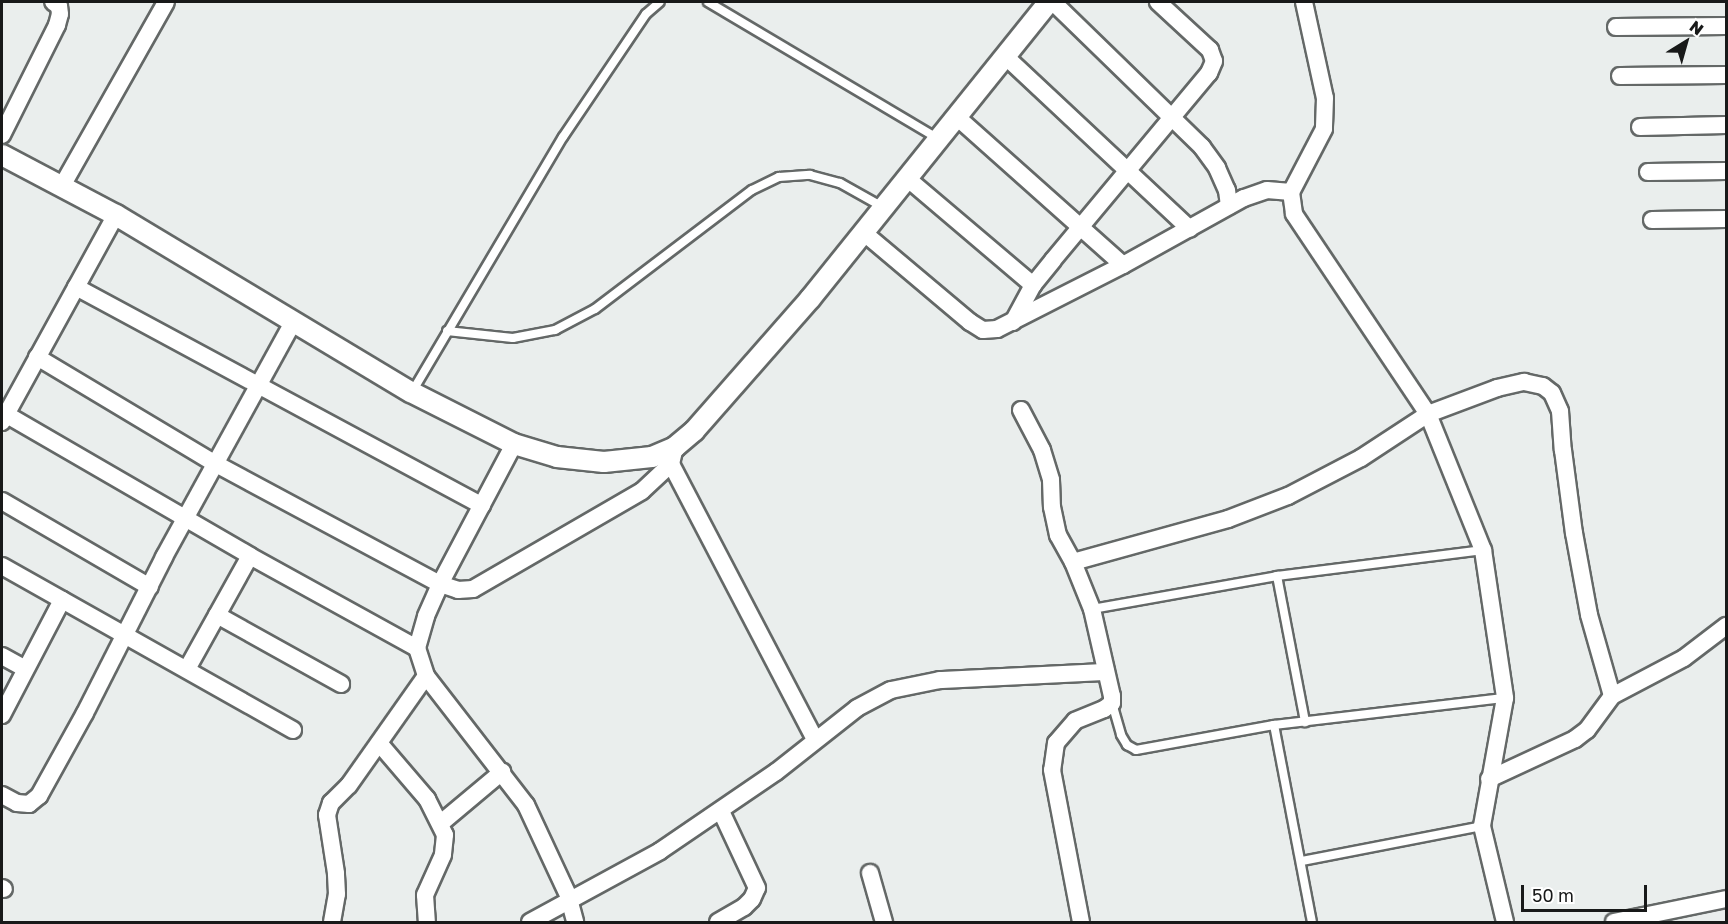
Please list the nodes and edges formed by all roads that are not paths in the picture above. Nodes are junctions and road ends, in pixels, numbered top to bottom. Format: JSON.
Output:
{"nodes":[{"id":1,"x":53,"y":2,"type":"edge"},
{"id":2,"x":166,"y":2,"type":"edge"},
{"id":3,"x":660,"y":2,"type":"edge"},
{"id":4,"x":708,"y":2,"type":"edge"},
{"id":5,"x":1051,"y":2,"type":"edge"},
{"id":6,"x":1158,"y":2,"type":"edge"},
{"id":7,"x":1304,"y":2,"type":"edge"},
{"id":8,"x":1726,"y":26,"type":"edge"},
{"id":9,"x":1616,"y":27,"type":"dead end"},
{"id":10,"x":1005,"y":56,"type":"junction"},
{"id":11,"x":1726,"y":75,"type":"edge"},
{"id":12,"x":1620,"y":76,"type":"dead end"},
{"id":13,"x":1171,"y":115,"type":"junction"},
{"id":14,"x":958,"y":118,"type":"junction"},
{"id":15,"x":1726,"y":125,"type":"edge"},
{"id":16,"x":1641,"y":128,"type":"dead end"},
{"id":17,"x":2,"y":135,"type":"edge"},
{"id":18,"x":940,"y":139,"type":"junction"},
{"id":19,"x":2,"y":154,"type":"edge"},
{"id":20,"x":1126,"y":170,"type":"junction"},
{"id":21,"x":1726,"y":171,"type":"edge"},
{"id":22,"x":1648,"y":172,"type":"dead end"},
{"id":23,"x":908,"y":179,"type":"junction"},
{"id":24,"x":62,"y":186,"type":"junction"},
{"id":25,"x":1291,"y":192,"type":"junction"},
{"id":26,"x":1229,"y":206,"type":"junction"},
{"id":27,"x":883,"y":207,"type":"junction"},
{"id":28,"x":117,"y":215,"type":"junction"},
{"id":29,"x":1726,"y":219,"type":"edge"},
{"id":30,"x":1652,"y":220,"type":"dead end"},
{"id":31,"x":1081,"y":225,"type":"junction"},
{"id":32,"x":1190,"y":229,"type":"junction"},
{"id":33,"x":862,"y":232,"type":"junction"},
{"id":34,"x":1123,"y":265,"type":"junction"},
{"id":35,"x":1033,"y":285,"type":"junction"},
{"id":36,"x":76,"y":287,"type":"junction"},
{"id":37,"x":293,"y":322,"type":"junction"},
{"id":38,"x":1012,"y":322,"type":"junction"},
{"id":39,"x":447,"y":331,"type":"junction"},
{"id":40,"x":37,"y":357,"type":"junction"},
{"id":41,"x":260,"y":386,"type":"junction"},
{"id":42,"x":411,"y":392,"type":"junction"},
{"id":43,"x":1021,"y":410,"type":"dead end"},
{"id":44,"x":1428,"y":414,"type":"junction"},
{"id":45,"x":3,"y":416,"type":"edge"},
{"id":46,"x":514,"y":444,"type":"junction"},
{"id":47,"x":673,"y":456,"type":"junction"},
{"id":48,"x":216,"y":464,"type":"junction"},
{"id":49,"x":2,"y":501,"type":"edge"},
{"id":50,"x":482,"y":506,"type":"junction"},
{"id":51,"x":185,"y":519,"type":"junction"},
{"id":52,"x":1483,"y":550,"type":"junction"},
{"id":53,"x":250,"y":556,"type":"junction"},
{"id":54,"x":1073,"y":562,"type":"junction"},
{"id":55,"x":2,"y":566,"type":"edge"},
{"id":56,"x":1277,"y":576,"type":"junction"},
{"id":57,"x":440,"y":584,"type":"junction"},
{"id":58,"x":150,"y":587,"type":"junction"},
{"id":59,"x":62,"y":600,"type":"junction"},
{"id":60,"x":1092,"y":609,"type":"junction"},
{"id":61,"x":217,"y":615,"type":"junction"},
{"id":62,"x":1726,"y":626,"type":"edge"},
{"id":63,"x":125,"y":634,"type":"junction"},
{"id":64,"x":417,"y":648,"type":"junction"},
{"id":65,"x":2,"y":656,"type":"edge"},
{"id":66,"x":25,"y":669,"type":"junction"},
{"id":67,"x":186,"y":669,"type":"junction"},
{"id":68,"x":1106,"y":672,"type":"junction"},
{"id":69,"x":426,"y":676,"type":"junction"},
{"id":70,"x":341,"y":684,"type":"dead end"},
{"id":71,"x":1612,"y":696,"type":"junction"},
{"id":72,"x":1505,"y":698,"type":"junction"},
{"id":73,"x":1112,"y":703,"type":"junction"},
{"id":74,"x":2,"y":715,"type":"edge"},
{"id":75,"x":1305,"y":722,"type":"junction"},
{"id":76,"x":1274,"y":726,"type":"junction"},
{"id":77,"x":294,"y":730,"type":"dead end"},
{"id":78,"x":815,"y":739,"type":"junction"},
{"id":79,"x":379,"y":743,"type":"junction"},
{"id":80,"x":502,"y":772,"type":"junction"},
{"id":81,"x":1490,"y":778,"type":"junction"},
{"id":82,"x":2,"y":795,"type":"edge"},
{"id":83,"x":721,"y":811,"type":"junction"},
{"id":84,"x":441,"y":824,"type":"junction"},
{"id":85,"x":1482,"y":826,"type":"junction"},
{"id":86,"x":1302,"y":861,"type":"junction"},
{"id":87,"x":870,"y":873,"type":"dead end"},
{"id":88,"x":1726,"y":899,"type":"edge"},
{"id":89,"x":568,"y":904,"type":"junction"},
{"id":90,"x":333,"y":922,"type":"edge"},
{"id":91,"x":427,"y":922,"type":"edge"},
{"id":92,"x":530,"y":922,"type":"edge"},
{"id":93,"x":575,"y":922,"type":"edge"},
{"id":94,"x":718,"y":922,"type":"edge"},
{"id":95,"x":884,"y":922,"type":"edge"},
{"id":96,"x":1081,"y":922,"type":"edge"},
{"id":97,"x":1312,"y":922,"type":"edge"},
{"id":98,"x":1505,"y":922,"type":"edge"},
{"id":99,"x":1614,"y":922,"type":"edge"}],
"edges":[{"from":1,"to":17,"type":"street"},
{"from":2,"to":24,"type":"street"},
{"from":3,"to":39,"type":"lane"},
{"from":4,"to":18,"type":"lane"},
{"from":5,"to":10,"type":"street"},
{"from":5,"to":13,"type":"street"},
{"from":6,"to":13,"type":"street"},
{"from":7,"to":25,"type":"street"},
{"from":8,"to":9,"type":"street"},
{"from":10,"to":14,"type":"street"},
{"from":10,"to":20,"type":"street"},
{"from":11,"to":12,"type":"street"},
{"from":13,"to":20,"type":"street"},
{"from":13,"to":26,"type":"street"},
{"from":14,"to":18,"type":"street"},
{"from":14,"to":31,"type":"street"},
{"from":15,"to":16,"type":"street"},
{"from":18,"to":23,"type":"street"},
{"from":19,"to":24,"type":"street"},
{"from":20,"to":31,"type":"street"},
{"from":20,"to":32,"type":"street"},
{"from":21,"to":22,"type":"street"},
{"from":23,"to":27,"type":"street"},
{"from":23,"to":35,"type":"street"},
{"from":24,"to":28,"type":"street"},
{"from":25,"to":26,"type":"street"},
{"from":25,"to":44,"type":"street"},
{"from":26,"to":32,"type":"street"},
{"from":27,"to":33,"type":"street"},
{"from":27,"to":39,"type":"lane"},
{"from":28,"to":36,"type":"street"},
{"from":28,"to":37,"type":"street"},
{"from":29,"to":30,"type":"street"},
{"from":31,"to":34,"type":"street"},
{"from":31,"to":35,"type":"street"},
{"from":32,"to":34,"type":"street"},
{"from":33,"to":38,"type":"street"},
{"from":33,"to":47,"type":"street"},
{"from":34,"to":38,"type":"street"},
{"from":35,"to":38,"type":"street"},
{"from":36,"to":40,"type":"street"},
{"from":36,"to":41,"type":"street"},
{"from":37,"to":41,"type":"street"},
{"from":37,"to":42,"type":"street"},
{"from":39,"to":42,"type":"lane"},
{"from":40,"to":45,"type":"street"},
{"from":40,"to":48,"type":"street"},
{"from":41,"to":48,"type":"street"},
{"from":41,"to":50,"type":"street"},
{"from":42,"to":46,"type":"street"},
{"from":43,"to":54,"type":"street"},
{"from":44,"to":52,"type":"street"},
{"from":44,"to":54,"type":"street"},
{"from":44,"to":71,"type":"street"},
{"from":45,"to":51,"type":"street"},
{"from":46,"to":47,"type":"street"},
{"from":46,"to":50,"type":"street"},
{"from":47,"to":57,"type":"street"},
{"from":47,"to":78,"type":"street"},
{"from":48,"to":51,"type":"street"},
{"from":48,"to":57,"type":"street"},
{"from":49,"to":58,"type":"street"},
{"from":50,"to":57,"type":"street"},
{"from":51,"to":53,"type":"street"},
{"from":51,"to":58,"type":"street"},
{"from":52,"to":56,"type":"lane"},
{"from":52,"to":72,"type":"street"},
{"from":53,"to":61,"type":"street"},
{"from":53,"to":64,"type":"street"},
{"from":54,"to":60,"type":"street"},
{"from":55,"to":59,"type":"street"},
{"from":56,"to":60,"type":"lane"},
{"from":56,"to":75,"type":"lane"},
{"from":57,"to":64,"type":"street"},
{"from":58,"to":63,"type":"street"},
{"from":59,"to":63,"type":"street"},
{"from":59,"to":66,"type":"street"},
{"from":60,"to":68,"type":"street"},
{"from":61,"to":67,"type":"street"},
{"from":61,"to":70,"type":"street"},
{"from":62,"to":71,"type":"street"},
{"from":63,"to":67,"type":"street"},
{"from":63,"to":82,"type":"street"},
{"from":64,"to":69,"type":"street"},
{"from":65,"to":66,"type":"street"},
{"from":66,"to":74,"type":"street"},
{"from":67,"to":77,"type":"street"},
{"from":68,"to":73,"type":"street"},
{"from":68,"to":78,"type":"street"},
{"from":69,"to":79,"type":"street"},
{"from":69,"to":80,"type":"street"},
{"from":71,"to":81,"type":"street"},
{"from":72,"to":75,"type":"lane"},
{"from":72,"to":81,"type":"street"},
{"from":73,"to":76,"type":"lane"},
{"from":73,"to":96,"type":"street"},
{"from":75,"to":76,"type":"lane"},
{"from":76,"to":86,"type":"lane"},
{"from":78,"to":83,"type":"street"},
{"from":79,"to":84,"type":"street"},
{"from":79,"to":90,"type":"street"},
{"from":80,"to":84,"type":"street"},
{"from":80,"to":89,"type":"street"},
{"from":81,"to":85,"type":"street"},
{"from":83,"to":89,"type":"street"},
{"from":83,"to":94,"type":"street"},
{"from":84,"to":91,"type":"street"},
{"from":85,"to":86,"type":"lane"},
{"from":85,"to":98,"type":"street"},
{"from":86,"to":97,"type":"lane"},
{"from":87,"to":95,"type":"street"},
{"from":88,"to":99,"type":"street"},
{"from":89,"to":92,"type":"street"},
{"from":89,"to":93,"type":"street"}]}
